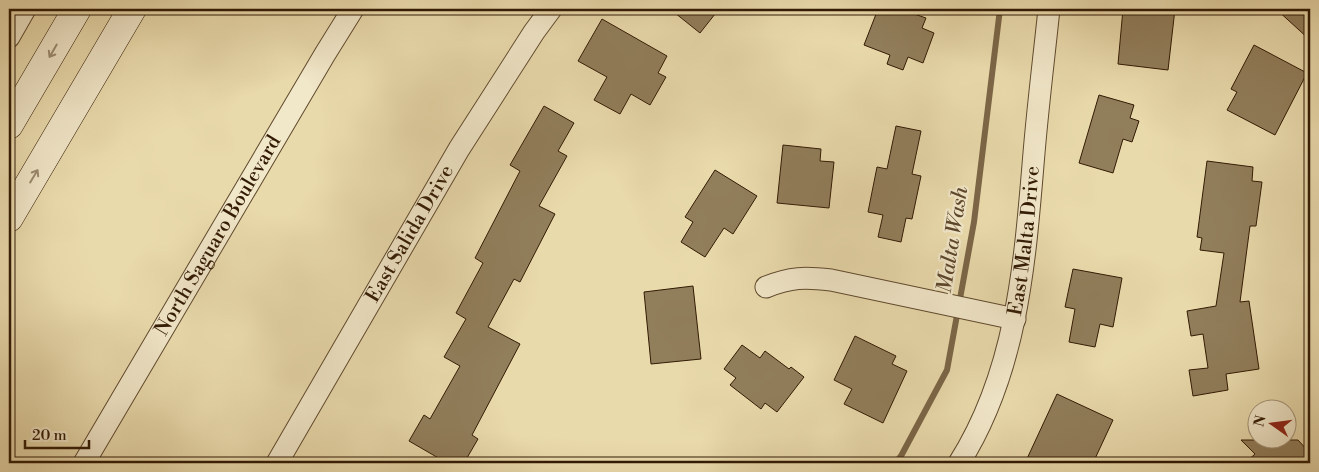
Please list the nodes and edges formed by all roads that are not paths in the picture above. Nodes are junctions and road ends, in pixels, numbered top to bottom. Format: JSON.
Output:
{"nodes":[{"id":1,"x":26,"y":9,"type":"edge"},
{"id":2,"x":78,"y":9,"type":"edge"},
{"id":3,"x":132,"y":9,"type":"edge"},
{"id":4,"x":353,"y":9,"type":"edge"},
{"id":5,"x":551,"y":9,"type":"edge"},
{"id":6,"x":1049,"y":9,"type":"edge"},
{"id":7,"x":9,"y":37,"type":"edge"},
{"id":8,"x":9,"y":125,"type":"edge"},
{"id":9,"x":9,"y":218,"type":"edge"},
{"id":10,"x":766,"y":287,"type":"dead end"},
{"id":11,"x":1015,"y":319,"type":"junction"},
{"id":12,"x":84,"y":463,"type":"edge"},
{"id":13,"x":277,"y":463,"type":"edge"},
{"id":14,"x":958,"y":463,"type":"edge"}],
"edges":[{"from":1,"to":7,"type":"street"},
{"from":2,"to":8,"type":"main road","one_way":true},
{"from":9,"to":3,"type":"main road","one_way":true},
{"from":4,"to":12,"type":"street","name":"North Saguaro Boulevard"},
{"from":5,"to":13,"type":"street","name":"East Salida Drive"},
{"from":6,"to":11,"type":"street","name":"East Malta Drive"},
{"from":10,"to":11,"type":"street"},
{"from":11,"to":14,"type":"street","name":"East Malta Drive"}]}
